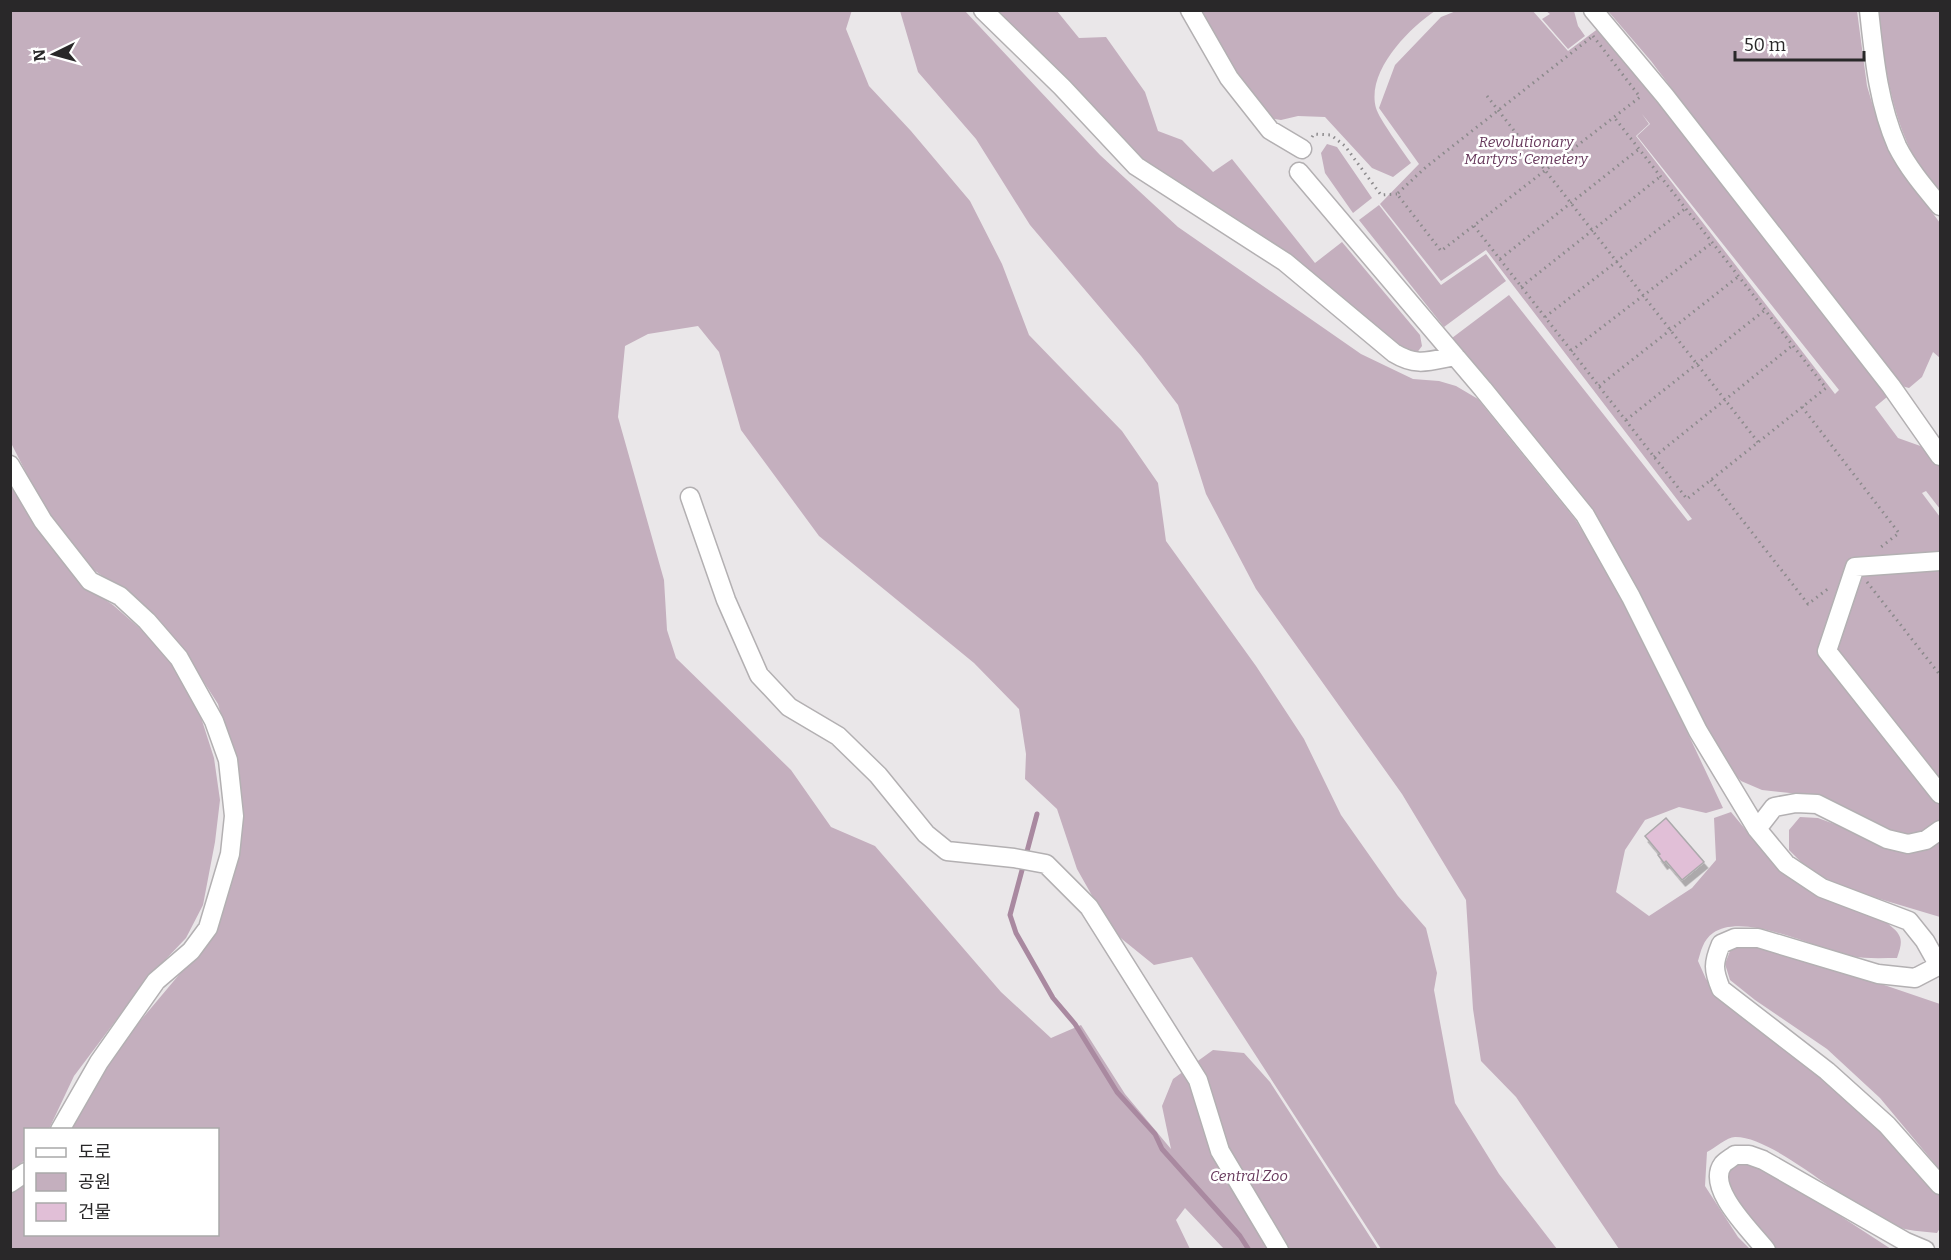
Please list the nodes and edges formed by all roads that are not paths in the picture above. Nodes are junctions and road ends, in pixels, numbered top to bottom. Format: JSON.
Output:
{"nodes":[{"id":1,"x":983,"y":10,"type":"edge"},
{"id":2,"x":1190,"y":10,"type":"edge"},
{"id":3,"x":1593,"y":10,"type":"edge"},
{"id":4,"x":1869,"y":10,"type":"edge"},
{"id":5,"x":1302,"y":148,"type":"road end"},
{"id":6,"x":1299,"y":172,"type":"dead end"},
{"id":7,"x":1941,"y":206,"type":"edge"},
{"id":8,"x":1455,"y":356,"type":"junction"},
{"id":9,"x":1941,"y":456,"type":"edge"},
{"id":10,"x":10,"y":465,"type":"edge"},
{"id":11,"x":690,"y":497,"type":"dead end"},
{"id":12,"x":1941,"y":561,"type":"edge"},
{"id":13,"x":1941,"y":794,"type":"edge"},
{"id":14,"x":1757,"y":829,"type":"junction"},
{"id":15,"x":1941,"y":830,"type":"edge"},
{"id":16,"x":1940,"y":965,"type":"edge"},
{"id":17,"x":61,"y":1128,"type":"edge"},
{"id":18,"x":24,"y":1174,"type":"edge"},
{"id":19,"x":10,"y":1184,"type":"edge"},
{"id":20,"x":1941,"y":1185,"type":"edge"},
{"id":21,"x":1279,"y":1250,"type":"edge"},
{"id":22,"x":1766,"y":1250,"type":"edge"},
{"id":23,"x":1925,"y":1250,"type":"edge"}],
"edges":[{"from":1,"to":8,"type":"street"},
{"from":2,"to":5,"type":"street"},
{"from":3,"to":9,"type":"street"},
{"from":4,"to":7,"type":"street"},
{"from":6,"to":8,"type":"street"},
{"from":8,"to":14,"type":"street"},
{"from":10,"to":17,"type":"street"},
{"from":11,"to":21,"type":"street"},
{"from":12,"to":13,"type":"street"},
{"from":14,"to":15,"type":"street"},
{"from":14,"to":16,"type":"street"},
{"from":16,"to":20,"type":"street"},
{"from":18,"to":19,"type":"street"},
{"from":22,"to":23,"type":"street"}]}
